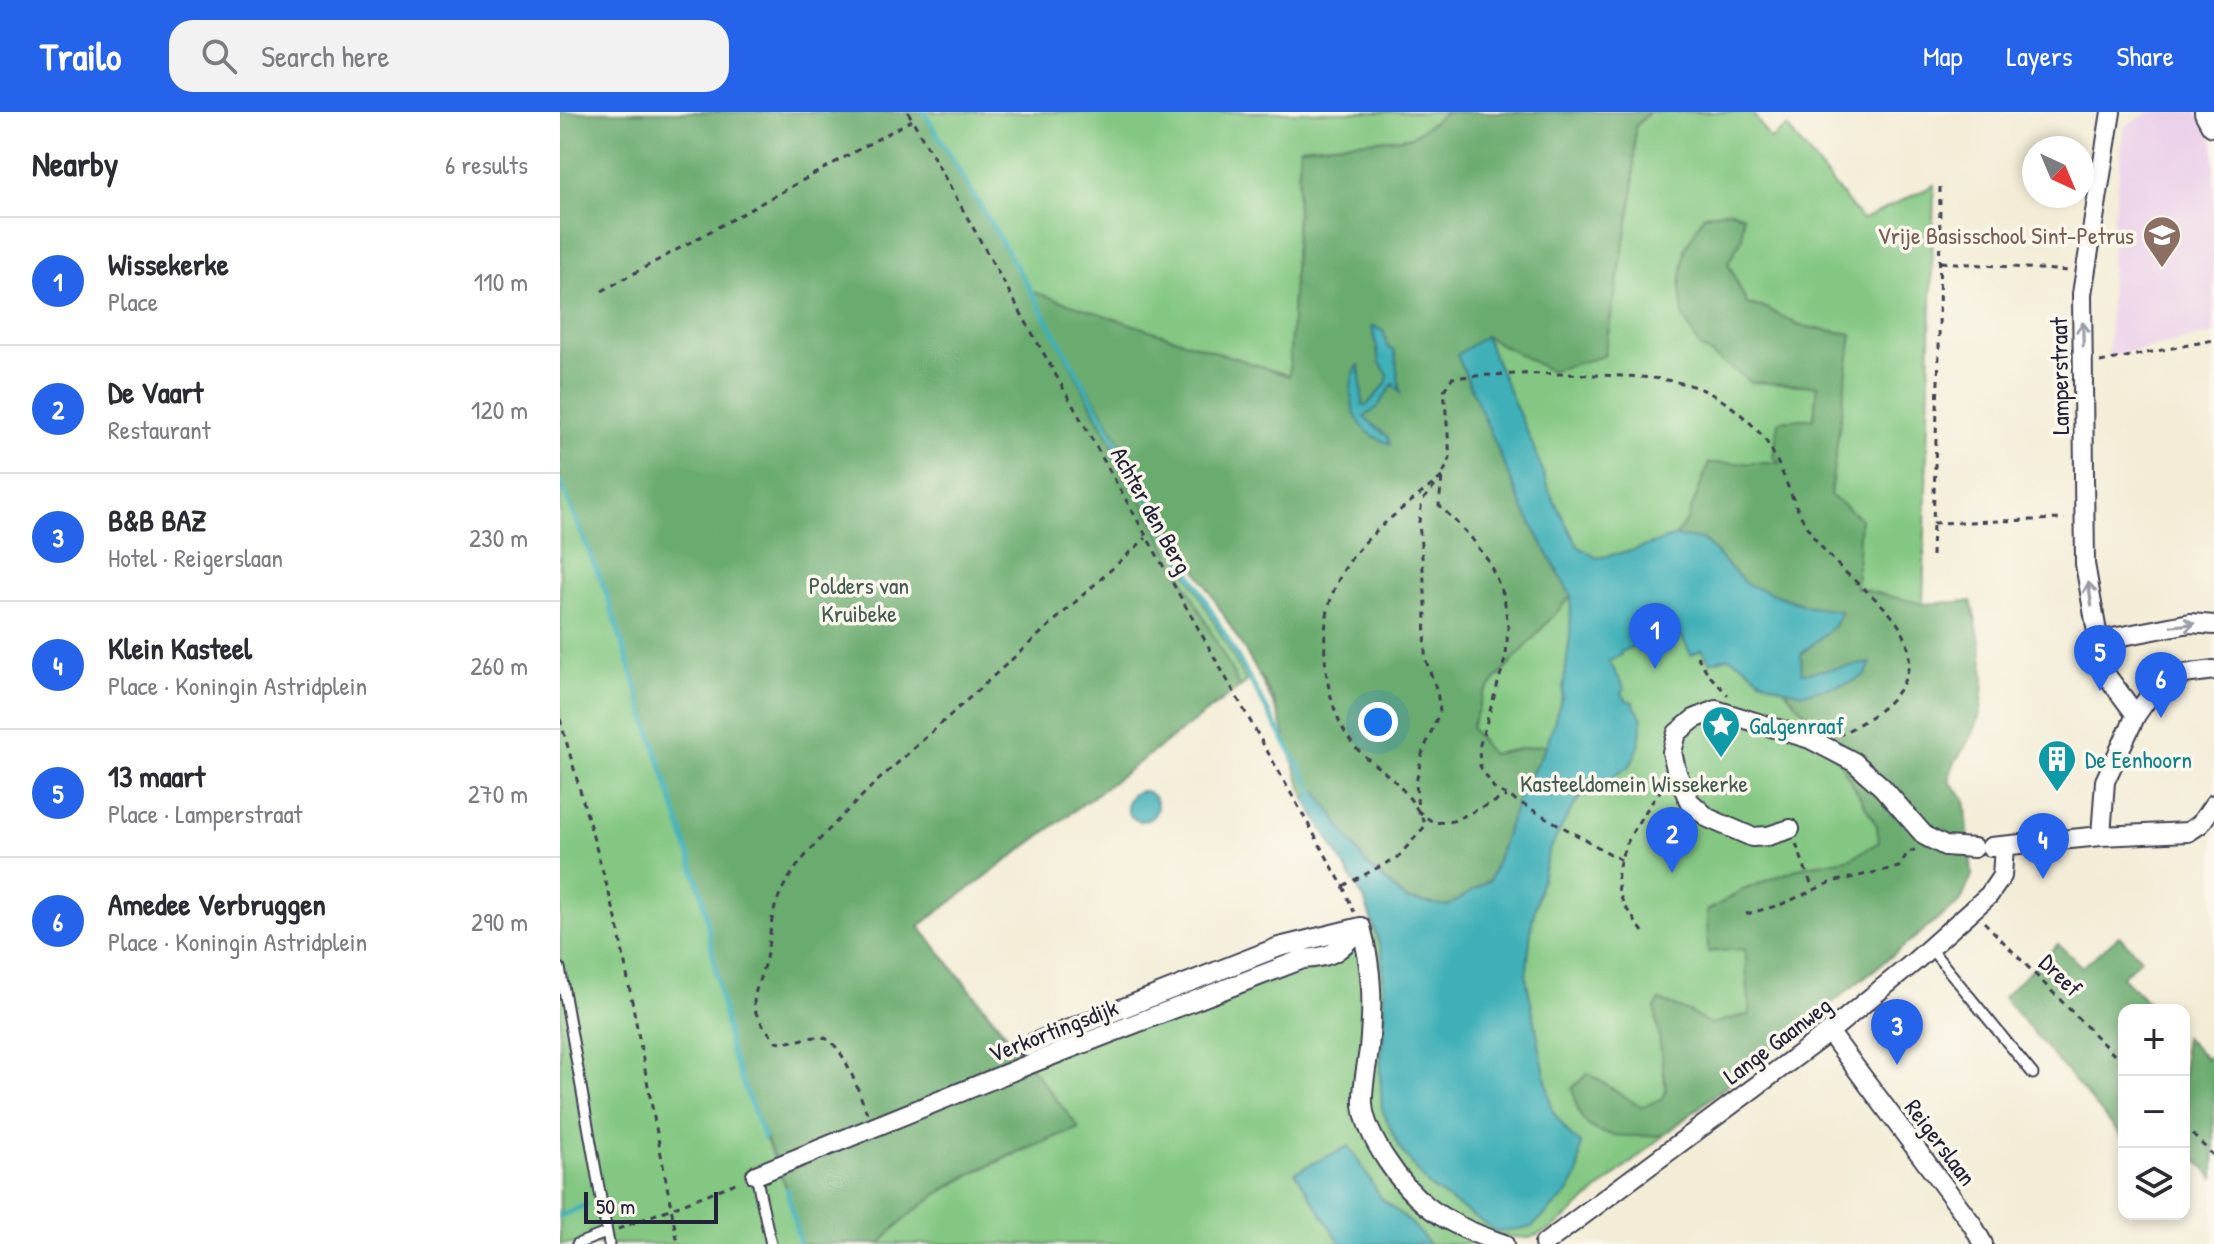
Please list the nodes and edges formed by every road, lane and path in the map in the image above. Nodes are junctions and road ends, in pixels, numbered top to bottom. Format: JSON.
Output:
{"nodes":[{"id":1,"x":908,"y":112,"type":"edge"},
{"id":2,"x":2111,"y":112,"type":"edge"},
{"id":3,"x":2208,"y":112,"type":"edge"},
{"id":4,"x":912,"y":120,"type":"junction"},
{"id":5,"x":2214,"y":123,"type":"edge"},
{"id":6,"x":1940,"y":187,"type":"dead end"},
{"id":7,"x":1940,"y":262,"type":"junction"},
{"id":8,"x":2085,"y":272,"type":"junction"},
{"id":9,"x":602,"y":291,"type":"dead end"},
{"id":10,"x":2214,"y":340,"type":"edge"},
{"id":11,"x":2083,"y":365,"type":"junction"},
{"id":12,"x":1442,"y":477,"type":"junction"},
{"id":13,"x":2085,"y":519,"type":"junction"},
{"id":14,"x":1933,"y":523,"type":"junction"},
{"id":15,"x":1147,"y":537,"type":"junction"},
{"id":16,"x":1932,"y":556,"type":"dead end"},
{"id":17,"x":2214,"y":625,"type":"edge"},
{"id":18,"x":2097,"y":641,"type":"junction"},
{"id":19,"x":1697,"y":656,"type":"dead end"},
{"id":20,"x":2214,"y":670,"type":"edge"},
{"id":21,"x":2136,"y":715,"type":"junction"},
{"id":22,"x":560,"y":719,"type":"edge"},
{"id":23,"x":1752,"y":721,"type":"junction"},
{"id":24,"x":1823,"y":745,"type":"junction"},
{"id":25,"x":1677,"y":773,"type":"junction"},
{"id":26,"x":1507,"y":796,"type":"junction"},
{"id":27,"x":2214,"y":804,"type":"edge"},
{"id":28,"x":1418,"y":811,"type":"junction"},
{"id":29,"x":1792,"y":834,"type":"joint"},
{"id":30,"x":2101,"y":836,"type":"junction"},
{"id":31,"x":1937,"y":842,"type":"junction"},
{"id":32,"x":1990,"y":847,"type":"junction"},
{"id":33,"x":1621,"y":860,"type":"junction"},
{"id":34,"x":1343,"y":886,"type":"junction"},
{"id":35,"x":1813,"y":890,"type":"junction"},
{"id":36,"x":1973,"y":911,"type":"junction"},
{"id":37,"x":1746,"y":914,"type":"dead end"},
{"id":38,"x":1361,"y":927,"type":"junction"},
{"id":39,"x":1643,"y":932,"type":"dead end"},
{"id":40,"x":1930,"y":948,"type":"junction"},
{"id":41,"x":560,"y":968,"type":"edge"},
{"id":42,"x":1829,"y":1032,"type":"junction"},
{"id":43,"x":1026,"y":1046,"type":"dead end"},
{"id":44,"x":2118,"y":1059,"type":"edge"},
{"id":45,"x":2033,"y":1074,"type":"dead end"},
{"id":46,"x":873,"y":1128,"type":"junction"},
{"id":47,"x":2190,"y":1132,"type":"edge"},
{"id":48,"x":2214,"y":1156,"type":"edge"},
{"id":49,"x":756,"y":1175,"type":"joint"},
{"id":50,"x":729,"y":1185,"type":"dead end"},
{"id":51,"x":671,"y":1209,"type":"junction"},
{"id":52,"x":606,"y":1233,"type":"junction"},
{"id":53,"x":577,"y":1244,"type":"edge"},
{"id":54,"x":609,"y":1244,"type":"edge"},
{"id":55,"x":678,"y":1244,"type":"edge"},
{"id":56,"x":771,"y":1244,"type":"edge"},
{"id":57,"x":1504,"y":1244,"type":"edge"},
{"id":58,"x":1544,"y":1244,"type":"edge"},
{"id":59,"x":1983,"y":1244,"type":"edge"}],
"edges":[{"from":1,"to":4,"type":"path","name":"Achter den Berg"},
{"from":2,"to":8,"type":"street","name":"Lamperstraat"},
{"from":3,"to":5,"type":"main road"},
{"from":4,"to":9,"type":"path"},
{"from":4,"to":15,"type":"path","name":"Achter den Berg"},
{"from":6,"to":7,"type":"path"},
{"from":7,"to":8,"type":"path"},
{"from":7,"to":14,"type":"path"},
{"from":11,"to":8,"type":"street","name":"Lamperstraat","one_way":true},
{"from":10,"to":11,"type":"path"},
{"from":11,"to":13,"type":"street","name":"Lamperstraat"},
{"from":12,"to":24,"type":"path"},
{"from":12,"to":26,"type":"path"},
{"from":12,"to":28,"type":"path"},
{"from":12,"to":28,"type":"path"},
{"from":13,"to":14,"type":"path"},
{"from":18,"to":13,"type":"street","name":"Lamperstraat","one_way":true},
{"from":14,"to":16,"type":"path"},
{"from":15,"to":34,"type":"path","name":"Achter den Berg"},
{"from":15,"to":46,"type":"path"},
{"from":18,"to":17,"type":"street","one_way":true},
{"from":18,"to":21,"type":"street","name":"Lamperstraat"},
{"from":19,"to":23,"type":"path"},
{"from":20,"to":21,"type":"street"},
{"from":21,"to":30,"type":"street"},
{"from":22,"to":51,"type":"path"},
{"from":23,"to":24,"type":"street"},
{"from":23,"to":25,"type":"street"},
{"from":24,"to":31,"type":"street"},
{"from":25,"to":29,"type":"street"},
{"from":25,"to":33,"type":"path"},
{"from":26,"to":28,"type":"path"},
{"from":26,"to":33,"type":"path"},
{"from":27,"to":30,"type":"street"},
{"from":28,"to":34,"type":"path"},
{"from":29,"to":35,"type":"path"},
{"from":30,"to":32,"type":"street"},
{"from":31,"to":32,"type":"street"},
{"from":31,"to":35,"type":"path"},
{"from":32,"to":36,"type":"street","name":"Lange Gaanweg"},
{"from":33,"to":39,"type":"path"},
{"from":34,"to":38,"type":"path","name":"Achter den Berg"},
{"from":35,"to":37,"type":"path"},
{"from":36,"to":40,"type":"street","name":"Lange Gaanweg"},
{"from":36,"to":44,"type":"path","name":"Dreef"},
{"from":38,"to":43,"type":"street","name":"Verkortingsdijk"},
{"from":38,"to":46,"type":"street","name":"Verkortingsdijk"},
{"from":38,"to":57,"type":"street"},
{"from":40,"to":42,"type":"street","name":"Lange Gaanweg"},
{"from":40,"to":45,"type":"lane"},
{"from":41,"to":52,"type":"lane"},
{"from":42,"to":58,"type":"street","name":"Lange Gaanweg"},
{"from":42,"to":59,"type":"street","name":"Reigerslaan"},
{"from":46,"to":49,"type":"street","name":"Verkortingsdijk"},
{"from":47,"to":48,"type":"path"},
{"from":49,"to":56,"type":"lane"},
{"from":50,"to":51,"type":"path"},
{"from":51,"to":52,"type":"path"},
{"from":51,"to":55,"type":"path"},
{"from":52,"to":53,"type":"lane"},
{"from":52,"to":54,"type":"lane"}]}
